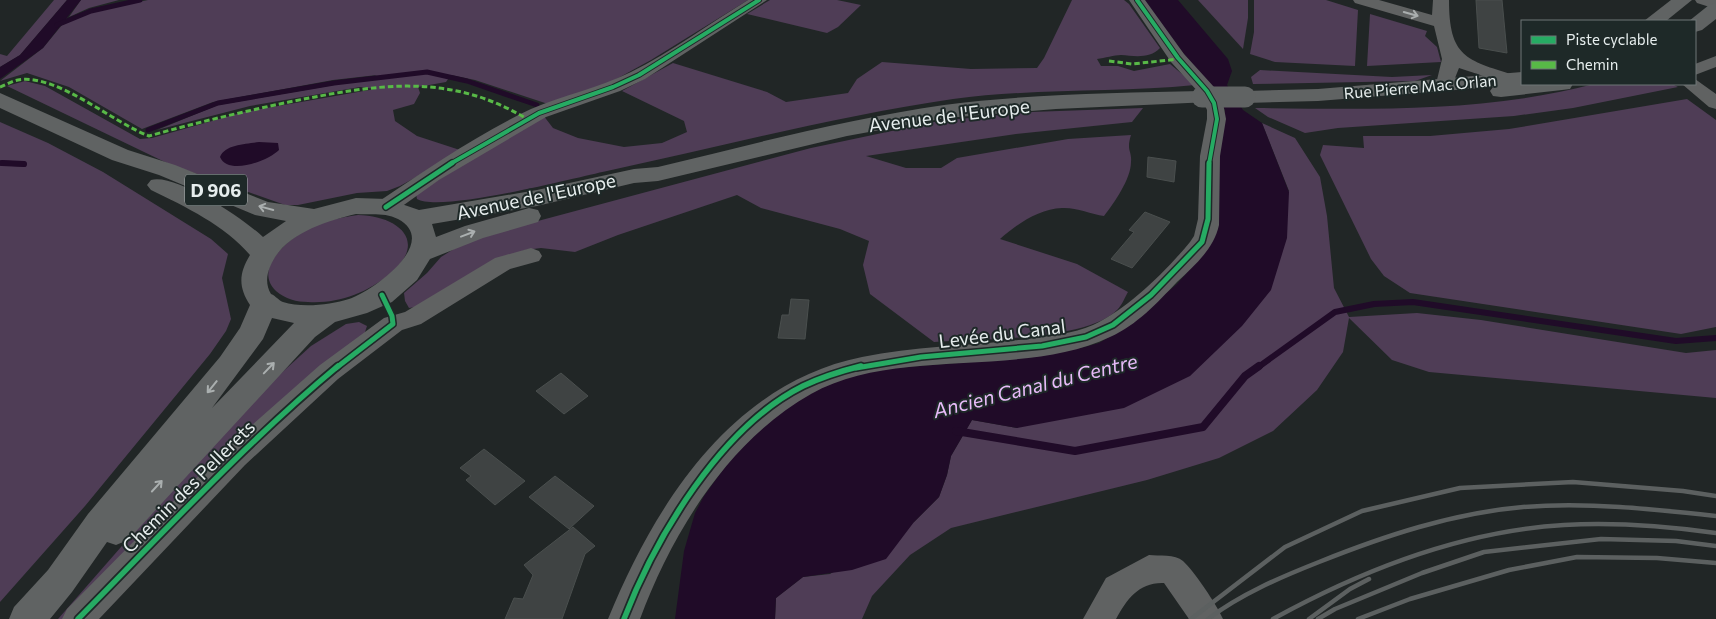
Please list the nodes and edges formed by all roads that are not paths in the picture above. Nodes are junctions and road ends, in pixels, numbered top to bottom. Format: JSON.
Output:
{"nodes":[{"id":1,"x":760,"y":0,"type":"edge"},
{"id":2,"x":1136,"y":0,"type":"edge"},
{"id":3,"x":1361,"y":0,"type":"edge"},
{"id":4,"x":1441,"y":0,"type":"edge"},
{"id":5,"x":1683,"y":0,"type":"edge"},
{"id":6,"x":1703,"y":0,"type":"edge"},
{"id":7,"x":1382,"y":3,"type":"edge"},
{"id":8,"x":1716,"y":4,"type":"edge"},
{"id":9,"x":1716,"y":9,"type":"edge"},
{"id":10,"x":1655,"y":20,"type":"edge"},
{"id":11,"x":1441,"y":22,"type":"junction"},
{"id":12,"x":1696,"y":25,"type":"edge"},
{"id":13,"x":1452,"y":54,"type":"junction"},
{"id":14,"x":1716,"y":61,"type":"edge"},
{"id":15,"x":1696,"y":70,"type":"edge"},
{"id":16,"x":1515,"y":78,"type":"edge"},
{"id":17,"x":1459,"y":82,"type":"junction"},
{"id":18,"x":1521,"y":83,"type":"edge"},
{"id":19,"x":1692,"y":85,"type":"edge"},
{"id":20,"x":1245,"y":97,"type":"joint"},
{"id":21,"x":0,"y":100,"type":"edge"},
{"id":22,"x":1716,"y":102,"type":"edge"},
{"id":23,"x":120,"y":155,"type":"junction"},
{"id":24,"x":658,"y":174,"type":"junction"},
{"id":25,"x":386,"y":207,"type":"junction"},
{"id":26,"x":313,"y":217,"type":"junction"},
{"id":27,"x":414,"y":219,"type":"junction"},
{"id":28,"x":423,"y":252,"type":"junction"},
{"id":29,"x":263,"y":253,"type":"junction"},
{"id":30,"x":531,"y":256,"type":"dead end"},
{"id":31,"x":382,"y":295,"type":"junction"},
{"id":32,"x":265,"y":302,"type":"junction"},
{"id":33,"x":326,"y":314,"type":"junction"},
{"id":34,"x":392,"y":324,"type":"junction"},
{"id":35,"x":60,"y":581,"type":"junction"},
{"id":36,"x":27,"y":619,"type":"edge"},
{"id":37,"x":78,"y":619,"type":"edge"},
{"id":38,"x":624,"y":619,"type":"edge"},
{"id":39,"x":1099,"y":619,"type":"edge"},
{"id":40,"x":1207,"y":619,"type":"edge"}],
"edges":[{"from":1,"to":25,"type":"street"},
{"from":2,"to":38,"type":"street","name":"Levée du Canal"},
{"from":3,"to":7,"type":"street"},
{"from":4,"to":11,"type":"street"},
{"from":5,"to":10,"type":"main road"},
{"from":6,"to":8,"type":"street"},
{"from":7,"to":11,"type":"street","one_way":true},
{"from":9,"to":12,"type":"main road"},
{"from":11,"to":13,"type":"street"},
{"from":13,"to":17,"type":"street"},
{"from":13,"to":17,"type":"street"},
{"from":14,"to":15,"type":"street"},
{"from":16,"to":17,"type":"main road","name":"Rue Pierre Mac Orlan"},
{"from":17,"to":18,"type":"main road","name":"Rue Pierre Mac Orlan"},
{"from":17,"to":20,"type":"main road","name":"Rue Pierre Mac Orlan"},
{"from":19,"to":22,"type":"street"},
{"from":20,"to":24,"type":"main road","name":"Avenue de l'Europe","bridge":true},
{"from":21,"to":23,"type":"main road","number":"D 906"},
{"from":26,"to":23,"type":"main road","number":"D 906","one_way":true},
{"from":23,"to":29,"type":"main road","number":"D 906"},
{"from":24,"to":27,"type":"main road","name":"Avenue de l'Europe"},
{"from":28,"to":24,"type":"main road","name":"Avenue de l'Europe","one_way":true},
{"from":25,"to":26,"type":"main road"},
{"from":25,"to":27,"type":"main road"},
{"from":26,"to":29,"type":"main road"},
{"from":27,"to":28,"type":"main road"},
{"from":28,"to":31,"type":"main road"},
{"from":29,"to":32,"type":"main road"},
{"from":30,"to":34,"type":"street","name":"Chemin des Pellerets"},
{"from":31,"to":33,"type":"main road"},
{"from":31,"to":34,"type":"street"},
{"from":32,"to":33,"type":"main road"},
{"from":32,"to":35,"type":"main road","one_way":true},
{"from":35,"to":33,"type":"main road","one_way":true},
{"from":34,"to":37,"type":"street","name":"Chemin des Pellerets"},
{"from":35,"to":36,"type":"main road"},
{"from":39,"to":40,"type":"street"}]}
